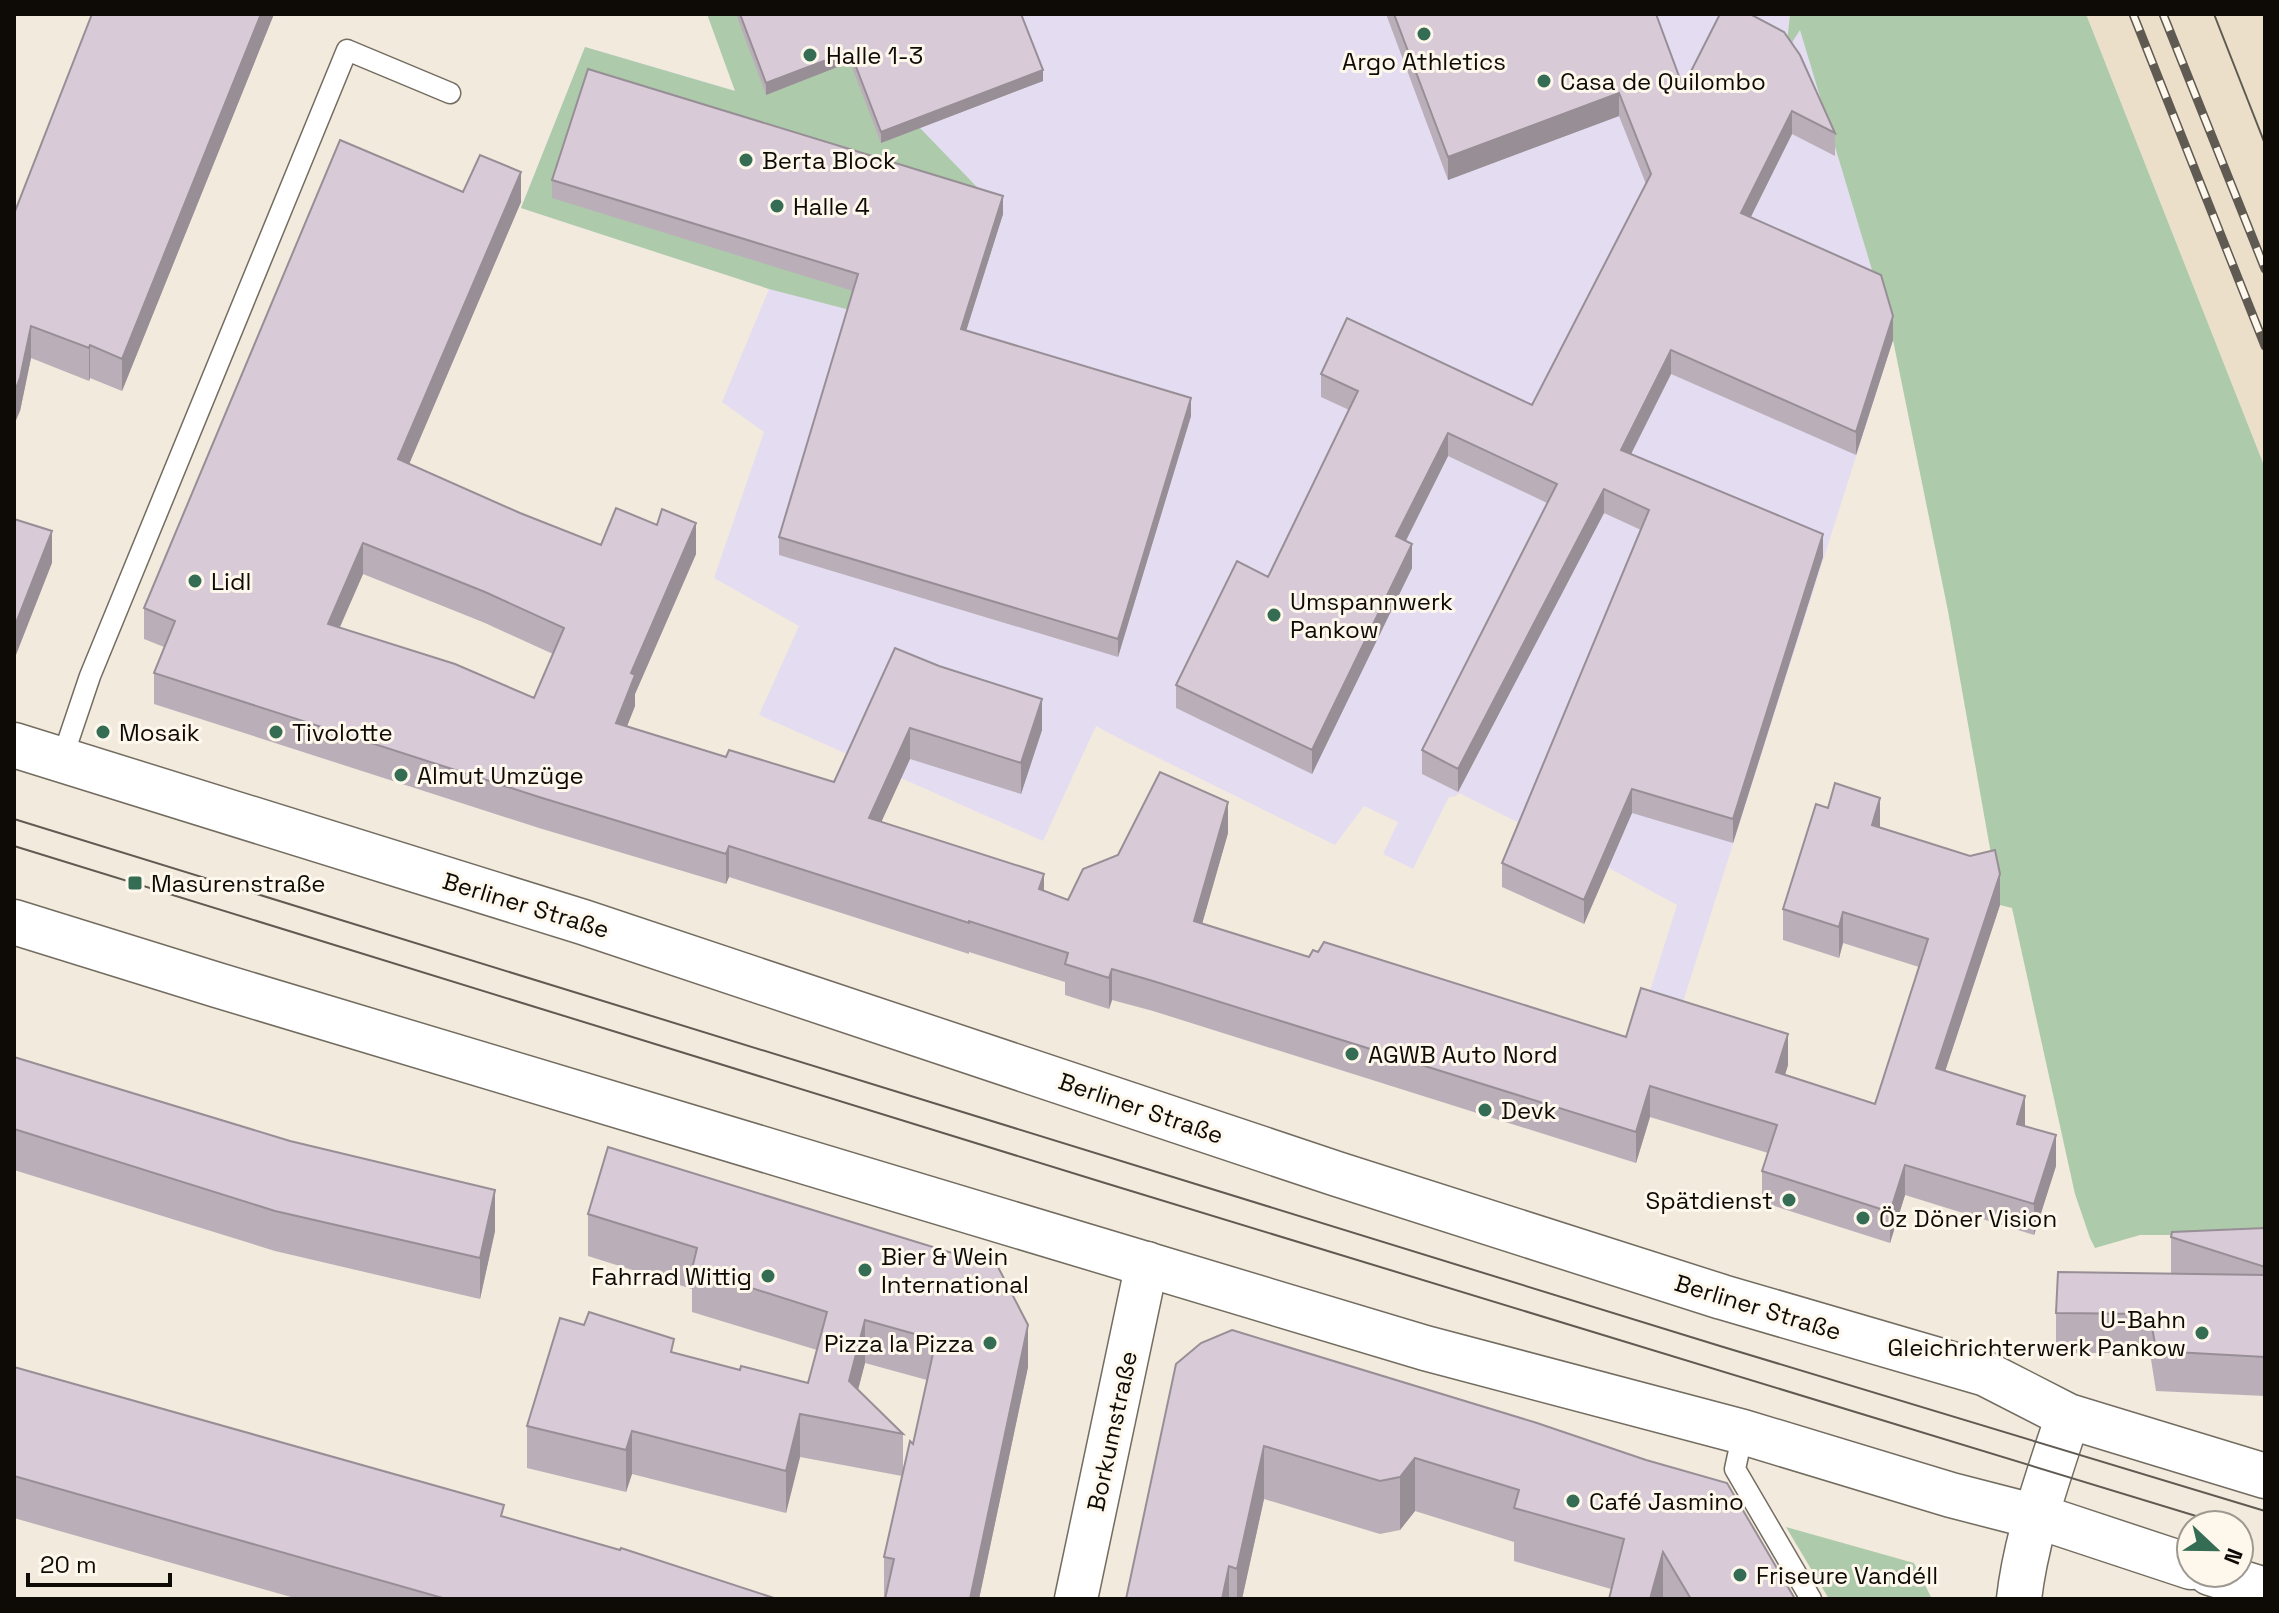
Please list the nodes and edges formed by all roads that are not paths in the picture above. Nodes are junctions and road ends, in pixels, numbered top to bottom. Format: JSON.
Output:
{"nodes":[{"id":1,"x":450,"y":93,"type":"dead end"},
{"id":2,"x":14,"y":745,"type":"edge"},
{"id":3,"x":62,"y":759,"type":"junction"},
{"id":4,"x":14,"y":922,"type":"edge"},
{"id":5,"x":1147,"y":1263,"type":"junction"},
{"id":6,"x":2068,"y":1416,"type":"junction"},
{"id":7,"x":1743,"y":1432,"type":"junction"},
{"id":8,"x":2265,"y":1476,"type":"edge"},
{"id":9,"x":2037,"y":1517,"type":"junction"},
{"id":10,"x":2175,"y":1562,"type":"edge"},
{"id":11,"x":1076,"y":1599,"type":"edge"},
{"id":12,"x":1811,"y":1599,"type":"edge"},
{"id":13,"x":2019,"y":1599,"type":"edge"}],
"edges":[{"from":1,"to":3,"type":"lane"},
{"from":2,"to":3,"type":"main road","name":"Berliner Straße"},
{"from":3,"to":6,"type":"main road","name":"Berliner Straße"},
{"from":4,"to":5,"type":"main road"},
{"from":5,"to":7,"type":"main road"},
{"from":5,"to":11,"type":"street","name":"Borkumstraße"},
{"from":6,"to":8,"type":"main road","name":"Berliner Straße"},
{"from":6,"to":9,"type":"main road"},
{"from":7,"to":9,"type":"main road"},
{"from":7,"to":12,"type":"lane"},
{"from":9,"to":10,"type":"main road"},
{"from":9,"to":13,"type":"main road"}]}
